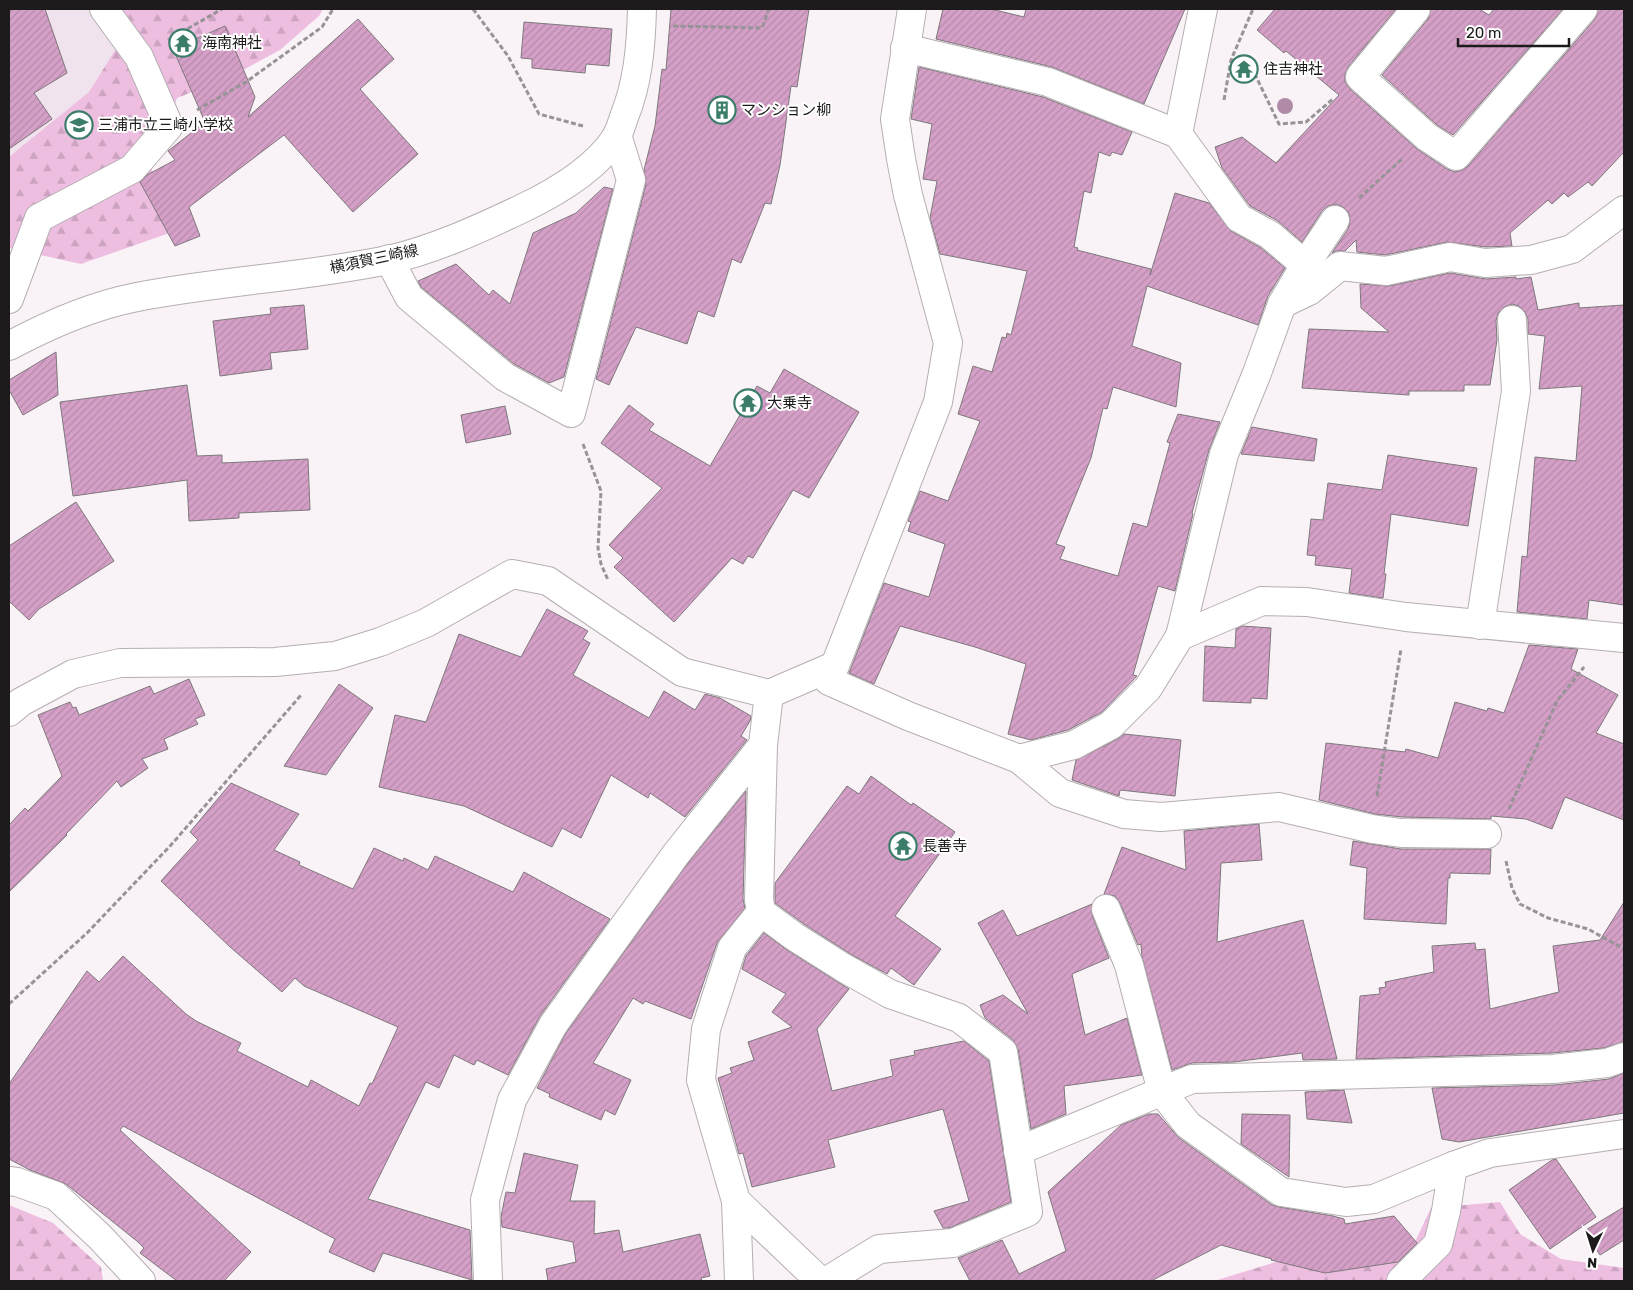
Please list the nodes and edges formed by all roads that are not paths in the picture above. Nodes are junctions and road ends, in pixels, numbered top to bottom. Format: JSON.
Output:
{"nodes":[{"id":1,"x":104,"y":9,"type":"edge"},
{"id":2,"x":912,"y":9,"type":"edge"},
{"id":3,"x":1203,"y":9,"type":"edge"},
{"id":4,"x":1416,"y":9,"type":"edge"},
{"id":5,"x":1583,"y":9,"type":"edge"},
{"id":6,"x":642,"y":17,"type":"edge"},
{"id":7,"x":905,"y":48,"type":"junction"},
{"id":8,"x":1178,"y":134,"type":"junction"},
{"id":9,"x":617,"y":135,"type":"junction"},
{"id":10,"x":1624,"y":210,"type":"edge"},
{"id":11,"x":1335,"y":220,"type":"road end"},
{"id":12,"x":389,"y":259,"type":"junction"},
{"id":13,"x":1305,"y":265,"type":"junction"},
{"id":14,"x":9,"y":299,"type":"edge"},
{"id":15,"x":1282,"y":304,"type":"junction"},
{"id":16,"x":1512,"y":320,"type":"dead end"},
{"id":17,"x":9,"y":346,"type":"edge"},
{"id":18,"x":1480,"y":625,"type":"junction"},
{"id":19,"x":1180,"y":636,"type":"junction"},
{"id":20,"x":1615,"y":638,"type":"edge"},
{"id":21,"x":834,"y":666,"type":"junction"},
{"id":22,"x":769,"y":694,"type":"junction"},
{"id":23,"x":15,"y":707,"type":"edge"},
{"id":24,"x":763,"y":745,"type":"junction"},
{"id":25,"x":1019,"y":759,"type":"junction"},
{"id":26,"x":1487,"y":834,"type":"road end"},
{"id":27,"x":1106,"y":909,"type":"dead end"},
{"id":28,"x":761,"y":912,"type":"junction"},
{"id":29,"x":1624,"y":1057,"type":"edge"},
{"id":30,"x":1162,"y":1092,"type":"junction"},
{"id":31,"x":1624,"y":1134,"type":"edge"},
{"id":32,"x":1018,"y":1151,"type":"junction"},
{"id":33,"x":1453,"y":1166,"type":"junction"},
{"id":34,"x":9,"y":1181,"type":"edge"},
{"id":35,"x":736,"y":1201,"type":"junction"},
{"id":36,"x":141,"y":1281,"type":"edge"},
{"id":37,"x":488,"y":1281,"type":"edge"},
{"id":38,"x":739,"y":1281,"type":"edge"},
{"id":39,"x":820,"y":1281,"type":"edge"},
{"id":40,"x":827,"y":1281,"type":"edge"},
{"id":41,"x":1401,"y":1281,"type":"edge"}],
"edges":[{"from":1,"to":14,"type":"street"},
{"from":2,"to":7,"type":"street"},
{"from":3,"to":8,"type":"street"},
{"from":4,"to":5,"type":"street"},
{"from":6,"to":9,"type":"street","name":"横須賀三崎線"},
{"from":7,"to":8,"type":"street"},
{"from":7,"to":21,"type":"street"},
{"from":8,"to":13,"type":"street"},
{"from":9,"to":12,"type":"street","name":"横須賀三崎線"},
{"from":9,"to":12,"type":"street"},
{"from":10,"to":15,"type":"street"},
{"from":11,"to":13,"type":"street"},
{"from":12,"to":17,"type":"street","name":"横須賀三崎線"},
{"from":13,"to":15,"type":"street"},
{"from":15,"to":19,"type":"street"},
{"from":16,"to":18,"type":"street"},
{"from":18,"to":19,"type":"street"},
{"from":18,"to":20,"type":"street"},
{"from":19,"to":25,"type":"street"},
{"from":21,"to":22,"type":"street"},
{"from":21,"to":25,"type":"street"},
{"from":22,"to":23,"type":"street"},
{"from":22,"to":24,"type":"street"},
{"from":24,"to":28,"type":"street"},
{"from":24,"to":37,"type":"street"},
{"from":25,"to":26,"type":"street"},
{"from":27,"to":30,"type":"street"},
{"from":28,"to":32,"type":"street"},
{"from":28,"to":35,"type":"street"},
{"from":29,"to":30,"type":"street"},
{"from":30,"to":32,"type":"street"},
{"from":30,"to":33,"type":"street"},
{"from":31,"to":33,"type":"street"},
{"from":32,"to":40,"type":"street"},
{"from":33,"to":41,"type":"street"},
{"from":34,"to":36,"type":"street"},
{"from":35,"to":38,"type":"street"},
{"from":35,"to":39,"type":"street"}]}
